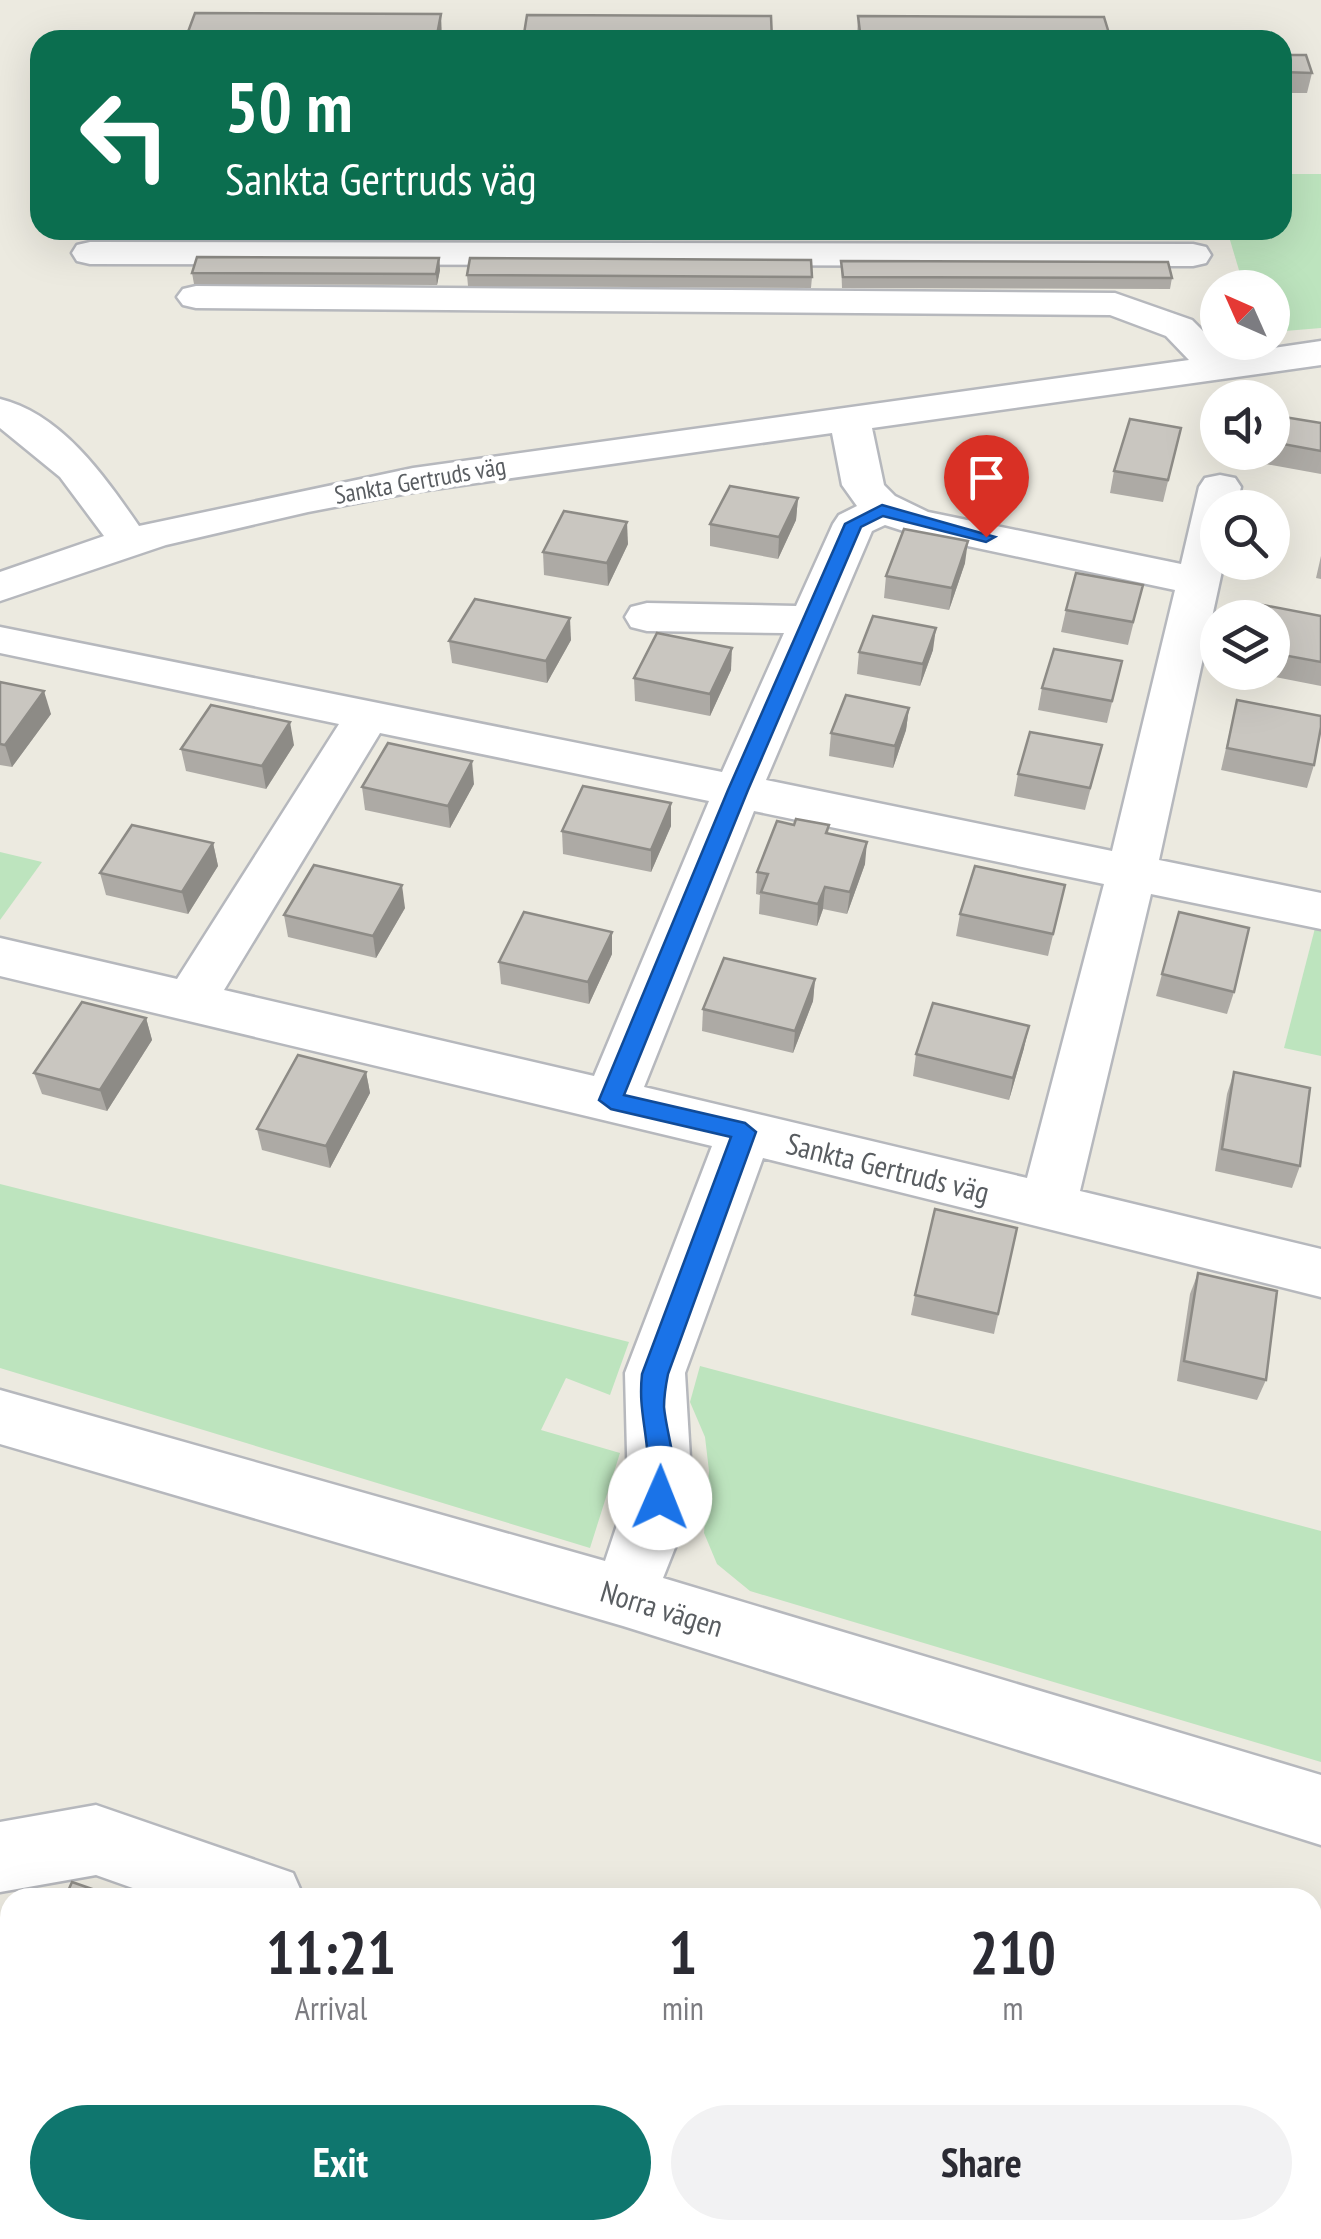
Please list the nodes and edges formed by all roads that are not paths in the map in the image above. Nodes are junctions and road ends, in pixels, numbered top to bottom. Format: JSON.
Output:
{"nodes":[{"id":1,"x":456,"y":242,"type":"edge"},
{"id":2,"x":828,"y":242,"type":"edge"},
{"id":3,"x":90,"y":252,"type":"edge"},
{"id":4,"x":1192,"y":253,"type":"edge"},
{"id":5,"x":196,"y":297,"type":"dead end"},
{"id":6,"x":447,"y":298,"type":"junction"},
{"id":7,"x":830,"y":302,"type":"junction"},
{"id":8,"x":1321,"y":354,"type":"edge"},
{"id":9,"x":1216,"y":367,"type":"junction"},
{"id":10,"x":0,"y":410,"type":"edge"},
{"id":11,"x":850,"y":420,"type":"junction"},
{"id":12,"x":1220,"y":487,"type":"dead end"},
{"id":13,"x":882,"y":510,"type":"junction"},
{"id":14,"x":130,"y":543,"type":"junction"},
{"id":15,"x":1197,"y":581,"type":"junction"},
{"id":16,"x":0,"y":588,"type":"edge"},
{"id":17,"x":647,"y":616,"type":"dead end"},
{"id":18,"x":812,"y":620,"type":"junction"},
{"id":19,"x":4,"y":640,"type":"dead end"},
{"id":20,"x":368,"y":714,"type":"junction"},
{"id":21,"x":738,"y":790,"type":"junction"},
{"id":22,"x":1132,"y":871,"type":"junction"},
{"id":23,"x":1321,"y":910,"type":"edge"},
{"id":24,"x":0,"y":957,"type":"edge"},
{"id":25,"x":190,"y":1002,"type":"junction"},
{"id":26,"x":611,"y":1100,"type":"junction"},
{"id":27,"x":745,"y":1132,"type":"junction"},
{"id":28,"x":1048,"y":1206,"type":"junction"},
{"id":29,"x":1321,"y":1273,"type":"edge"},
{"id":30,"x":0,"y":1417,"type":"edge"},
{"id":31,"x":623,"y":1596,"type":"junction"},
{"id":32,"x":1321,"y":1810,"type":"edge"},
{"id":33,"x":0,"y":1858,"type":"edge"},
{"id":34,"x":82,"y":1869,"type":"edge"},
{"id":35,"x":204,"y":1888,"type":"edge"}],
"edges":[{"from":1,"to":2,"type":"street"},
{"from":1,"to":3,"type":"street"},
{"from":1,"to":6,"type":"street"},
{"from":2,"to":4,"type":"street"},
{"from":2,"to":7,"type":"street"},
{"from":5,"to":6,"type":"street"},
{"from":6,"to":7,"type":"street"},
{"from":7,"to":9,"type":"street"},
{"from":8,"to":9,"type":"street","name":"Sankta Gertruds väg"},
{"from":9,"to":11,"type":"street","name":"Sankta Gertruds väg"},
{"from":10,"to":14,"type":"street"},
{"from":11,"to":13,"type":"street"},
{"from":11,"to":14,"type":"street","name":"Sankta Gertruds väg"},
{"from":12,"to":15,"type":"street"},
{"from":13,"to":15,"type":"street"},
{"from":13,"to":18,"type":"street"},
{"from":14,"to":16,"type":"street","name":"Sankta Gertruds väg"},
{"from":15,"to":22,"type":"street"},
{"from":17,"to":18,"type":"street"},
{"from":18,"to":21,"type":"street"},
{"from":19,"to":20,"type":"street"},
{"from":20,"to":21,"type":"street"},
{"from":20,"to":25,"type":"street"},
{"from":21,"to":22,"type":"street"},
{"from":21,"to":26,"type":"street"},
{"from":22,"to":23,"type":"street"},
{"from":22,"to":28,"type":"street"},
{"from":24,"to":25,"type":"street","name":"Sankta Gertruds väg"},
{"from":25,"to":26,"type":"street","name":"Sankta Gertruds väg"},
{"from":26,"to":27,"type":"street","name":"Sankta Gertruds väg"},
{"from":27,"to":28,"type":"street","name":"Sankta Gertruds väg"},
{"from":27,"to":31,"type":"street"},
{"from":28,"to":29,"type":"street","name":"Sankta Gertruds väg"},
{"from":30,"to":31,"type":"street","name":"Norra vägen"},
{"from":31,"to":32,"type":"street","name":"Norra vägen"},
{"from":33,"to":34,"type":"street"},
{"from":34,"to":35,"type":"street"}]}
